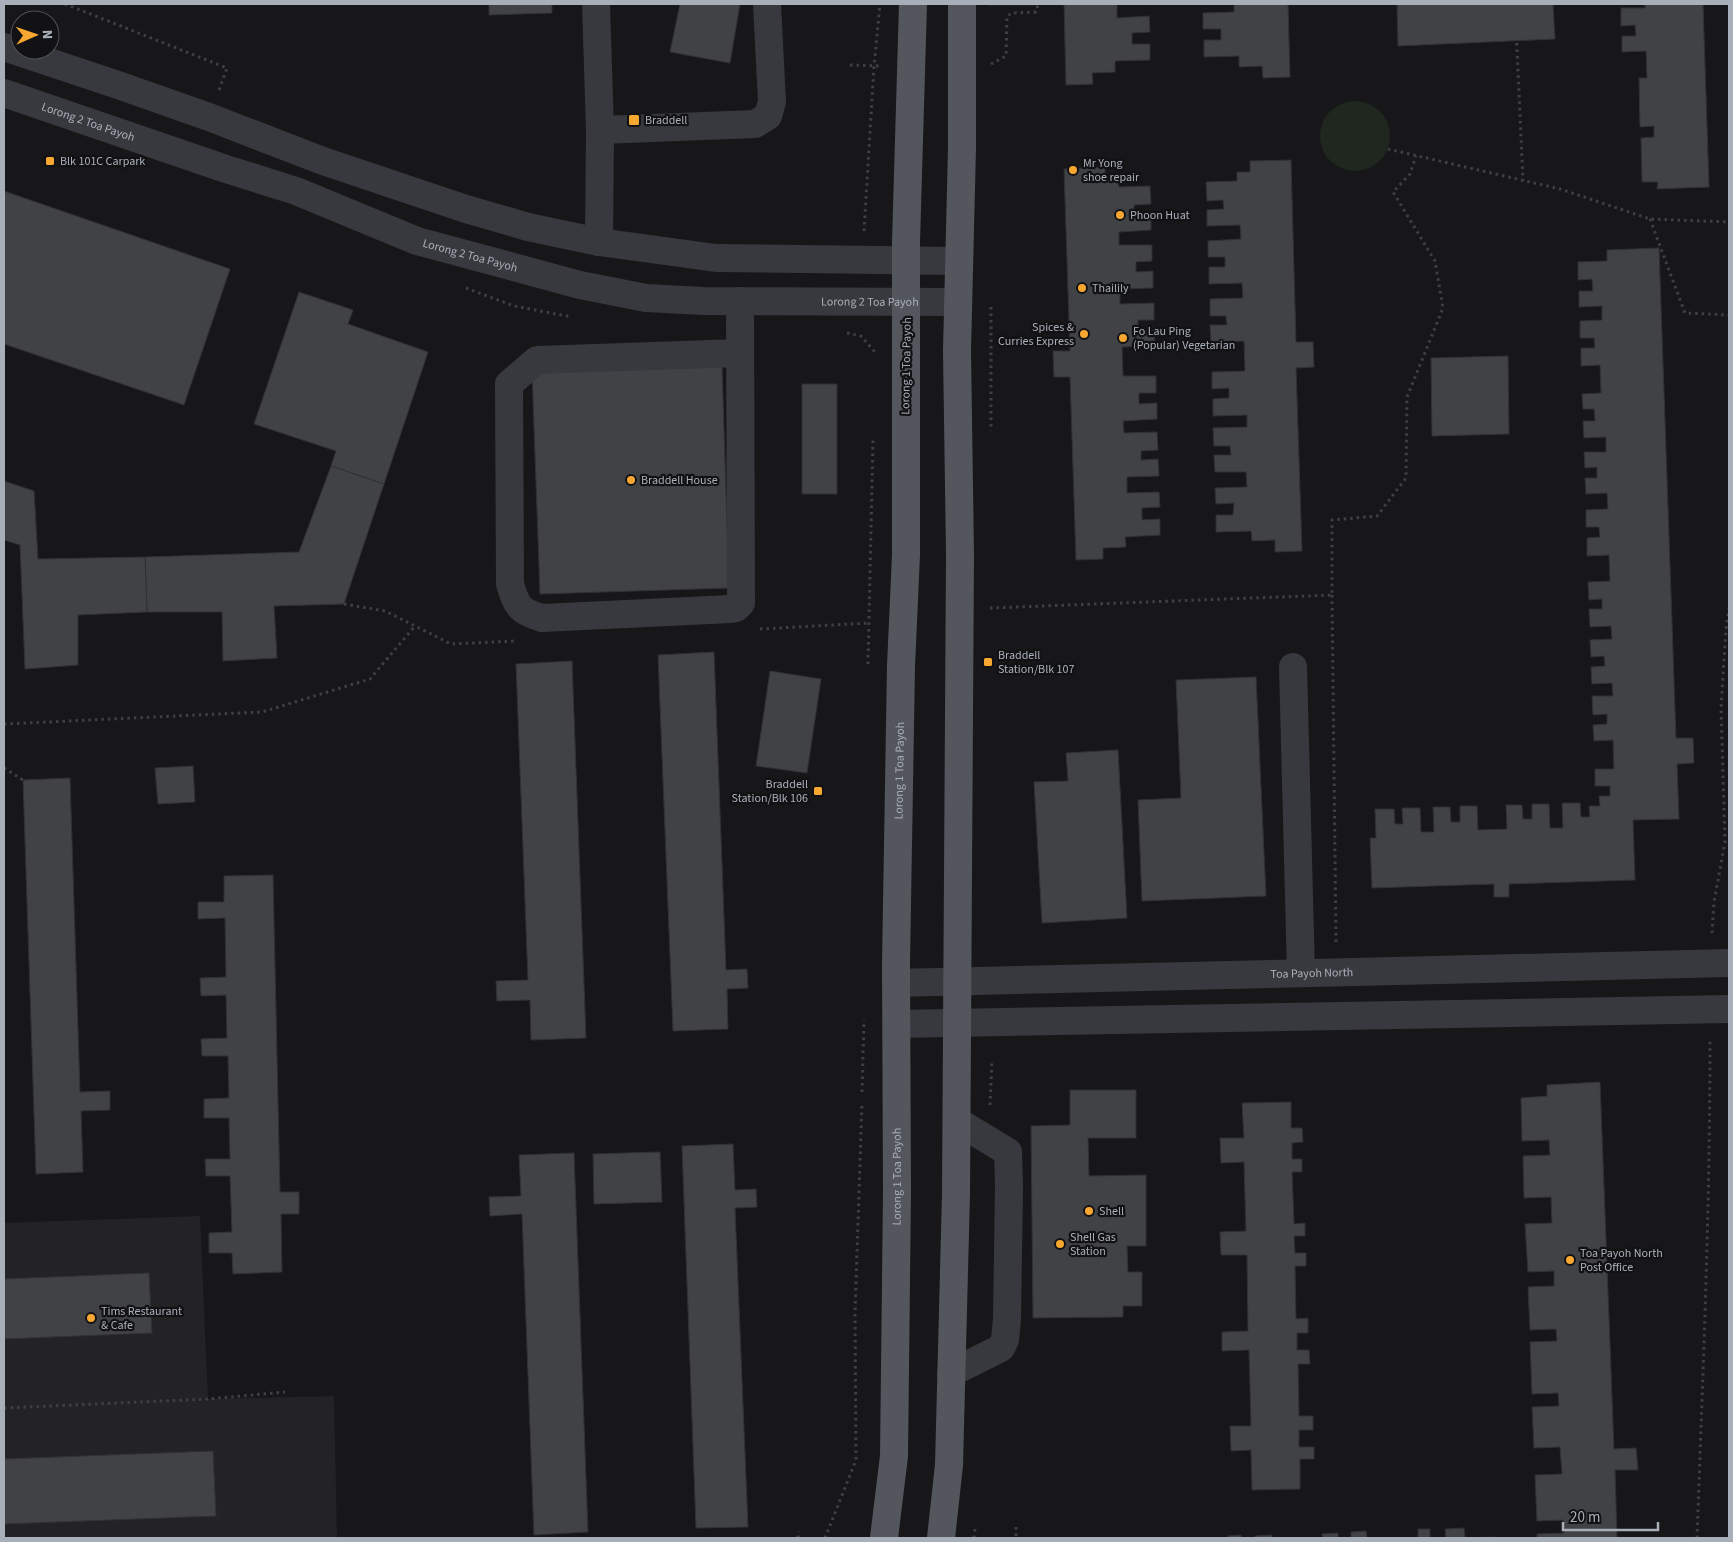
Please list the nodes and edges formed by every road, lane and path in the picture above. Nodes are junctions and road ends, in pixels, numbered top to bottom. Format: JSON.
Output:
{"nodes":[{"id":1,"x":65,"y":4,"type":"edge"},
{"id":2,"x":596,"y":4,"type":"edge"},
{"id":3,"x":767,"y":4,"type":"edge"},
{"id":4,"x":880,"y":4,"type":"edge"},
{"id":5,"x":913,"y":4,"type":"edge"},
{"id":6,"x":962,"y":4,"type":"edge"},
{"id":7,"x":1038,"y":4,"type":"edge"},
{"id":8,"x":1515,"y":4,"type":"edge"},
{"id":9,"x":4,"y":47,"type":"edge"},
{"id":10,"x":990,"y":67,"type":"dead end"},
{"id":11,"x":227,"y":68,"type":"dead end"},
{"id":12,"x":4,"y":93,"type":"edge"},
{"id":13,"x":600,"y":130,"type":"junction"},
{"id":14,"x":1388,"y":149,"type":"dead end"},
{"id":15,"x":1416,"y":156,"type":"junction"},
{"id":16,"x":1524,"y":181,"type":"junction"},
{"id":17,"x":1650,"y":219,"type":"junction"},
{"id":18,"x":1729,"y":222,"type":"edge"},
{"id":19,"x":864,"y":231,"type":"dead end"},
{"id":20,"x":599,"y":242,"type":"junction"},
{"id":21,"x":906,"y":261,"type":"junction"},
{"id":22,"x":958,"y":261,"type":"junction"},
{"id":23,"x":740,"y":301,"type":"junction"},
{"id":24,"x":906,"y":302,"type":"junction"},
{"id":25,"x":958,"y":302,"type":"junction"},
{"id":26,"x":1729,"y":315,"type":"edge"},
{"id":27,"x":860,"y":336,"type":"dead end"},
{"id":28,"x":740,"y":353,"type":"junction"},
{"id":29,"x":874,"y":359,"type":"dead end"},
{"id":30,"x":874,"y":434,"type":"dead end"},
{"id":31,"x":1332,"y":595,"type":"junction"},
{"id":32,"x":959,"y":608,"type":"junction"},
{"id":33,"x":1729,"y":608,"type":"edge"},
{"id":34,"x":869,"y":623,"type":"dead end"},
{"id":35,"x":416,"y":626,"type":"dead end"},
{"id":36,"x":1293,"y":667,"type":"dead end"},
{"id":37,"x":4,"y":724,"type":"edge"},
{"id":38,"x":4,"y":768,"type":"edge"},
{"id":39,"x":23,"y":780,"type":"dead end"},
{"id":40,"x":1720,"y":963,"type":"edge"},
{"id":41,"x":1337,"y":972,"type":"junction"},
{"id":42,"x":1301,"y":973,"type":"junction"},
{"id":43,"x":956,"y":982,"type":"junction"},
{"id":44,"x":896,"y":983,"type":"junction"},
{"id":45,"x":1719,"y":1009,"type":"edge"},
{"id":46,"x":957,"y":1023,"type":"junction"},
{"id":47,"x":897,"y":1024,"type":"junction"},
{"id":48,"x":862,"y":1102,"type":"dead end"},
{"id":49,"x":957,"y":1121,"type":"junction"},
{"id":50,"x":951,"y":1373,"type":"junction"},
{"id":51,"x":284,"y":1392,"type":"dead end"},
{"id":52,"x":4,"y":1408,"type":"edge"},
{"id":53,"x":1016,"y":1527,"type":"dead end"},
{"id":54,"x":798,"y":1531,"type":"dead end"},
{"id":55,"x":798,"y":1538,"type":"edge"},
{"id":56,"x":825,"y":1538,"type":"edge"},
{"id":57,"x":884,"y":1538,"type":"edge"},
{"id":58,"x":941,"y":1538,"type":"edge"},
{"id":59,"x":1016,"y":1538,"type":"edge"},
{"id":60,"x":1697,"y":1538,"type":"edge"}],
"edges":[{"from":1,"to":11,"type":"path"},
{"from":2,"to":13,"type":"street"},
{"from":3,"to":13,"type":"street"},
{"from":4,"to":19,"type":"path"},
{"from":5,"to":21,"type":"main road","name":"Lorong 1 Toa Payoh"},
{"from":6,"to":22,"type":"main road"},
{"from":7,"to":10,"type":"path"},
{"from":8,"to":16,"type":"path"},
{"from":9,"to":20,"type":"street"},
{"from":12,"to":23,"type":"street","name":"Lorong 2 Toa Payoh"},
{"from":13,"to":20,"type":"street"},
{"from":14,"to":15,"type":"path"},
{"from":15,"to":16,"type":"path"},
{"from":15,"to":31,"type":"path"},
{"from":16,"to":17,"type":"path"},
{"from":17,"to":18,"type":"path"},
{"from":17,"to":26,"type":"path"},
{"from":20,"to":21,"type":"street"},
{"from":21,"to":22,"type":"street"},
{"from":21,"to":24,"type":"main road","name":"Lorong 1 Toa Payoh"},
{"from":22,"to":25,"type":"main road"},
{"from":23,"to":24,"type":"street","name":"Lorong 2 Toa Payoh"},
{"from":23,"to":28,"type":"street"},
{"from":24,"to":25,"type":"street","name":"Lorong 2 Toa Payoh"},
{"from":24,"to":44,"type":"main road","name":"Lorong 1 Toa Payoh"},
{"from":25,"to":32,"type":"main road"},
{"from":27,"to":29,"type":"path"},
{"from":28,"to":28,"type":"street"},
{"from":30,"to":34,"type":"path"},
{"from":31,"to":32,"type":"path"},
{"from":31,"to":41,"type":"path"},
{"from":32,"to":43,"type":"main road"},
{"from":33,"to":40,"type":"path"},
{"from":35,"to":37,"type":"path"},
{"from":36,"to":42,"type":"street"},
{"from":38,"to":39,"type":"path"},
{"from":40,"to":41,"type":"street","name":"Toa Payoh North"},
{"from":41,"to":42,"type":"street","name":"Toa Payoh North"},
{"from":42,"to":43,"type":"street","name":"Toa Payoh North"},
{"from":43,"to":44,"type":"street","name":"Toa Payoh North"},
{"from":43,"to":46,"type":"main road"},
{"from":44,"to":47,"type":"main road","name":"Lorong 1 Toa Payoh"},
{"from":45,"to":46,"type":"street"},
{"from":45,"to":60,"type":"path"},
{"from":46,"to":47,"type":"street"},
{"from":46,"to":49,"type":"main road"},
{"from":47,"to":57,"type":"main road","name":"Lorong 1 Toa Payoh"},
{"from":48,"to":56,"type":"path"},
{"from":49,"to":50,"type":"main road"},
{"from":49,"to":50,"type":"street"},
{"from":50,"to":58,"type":"main road"},
{"from":51,"to":52,"type":"path"},
{"from":53,"to":59,"type":"path"},
{"from":54,"to":55,"type":"path"}]}
